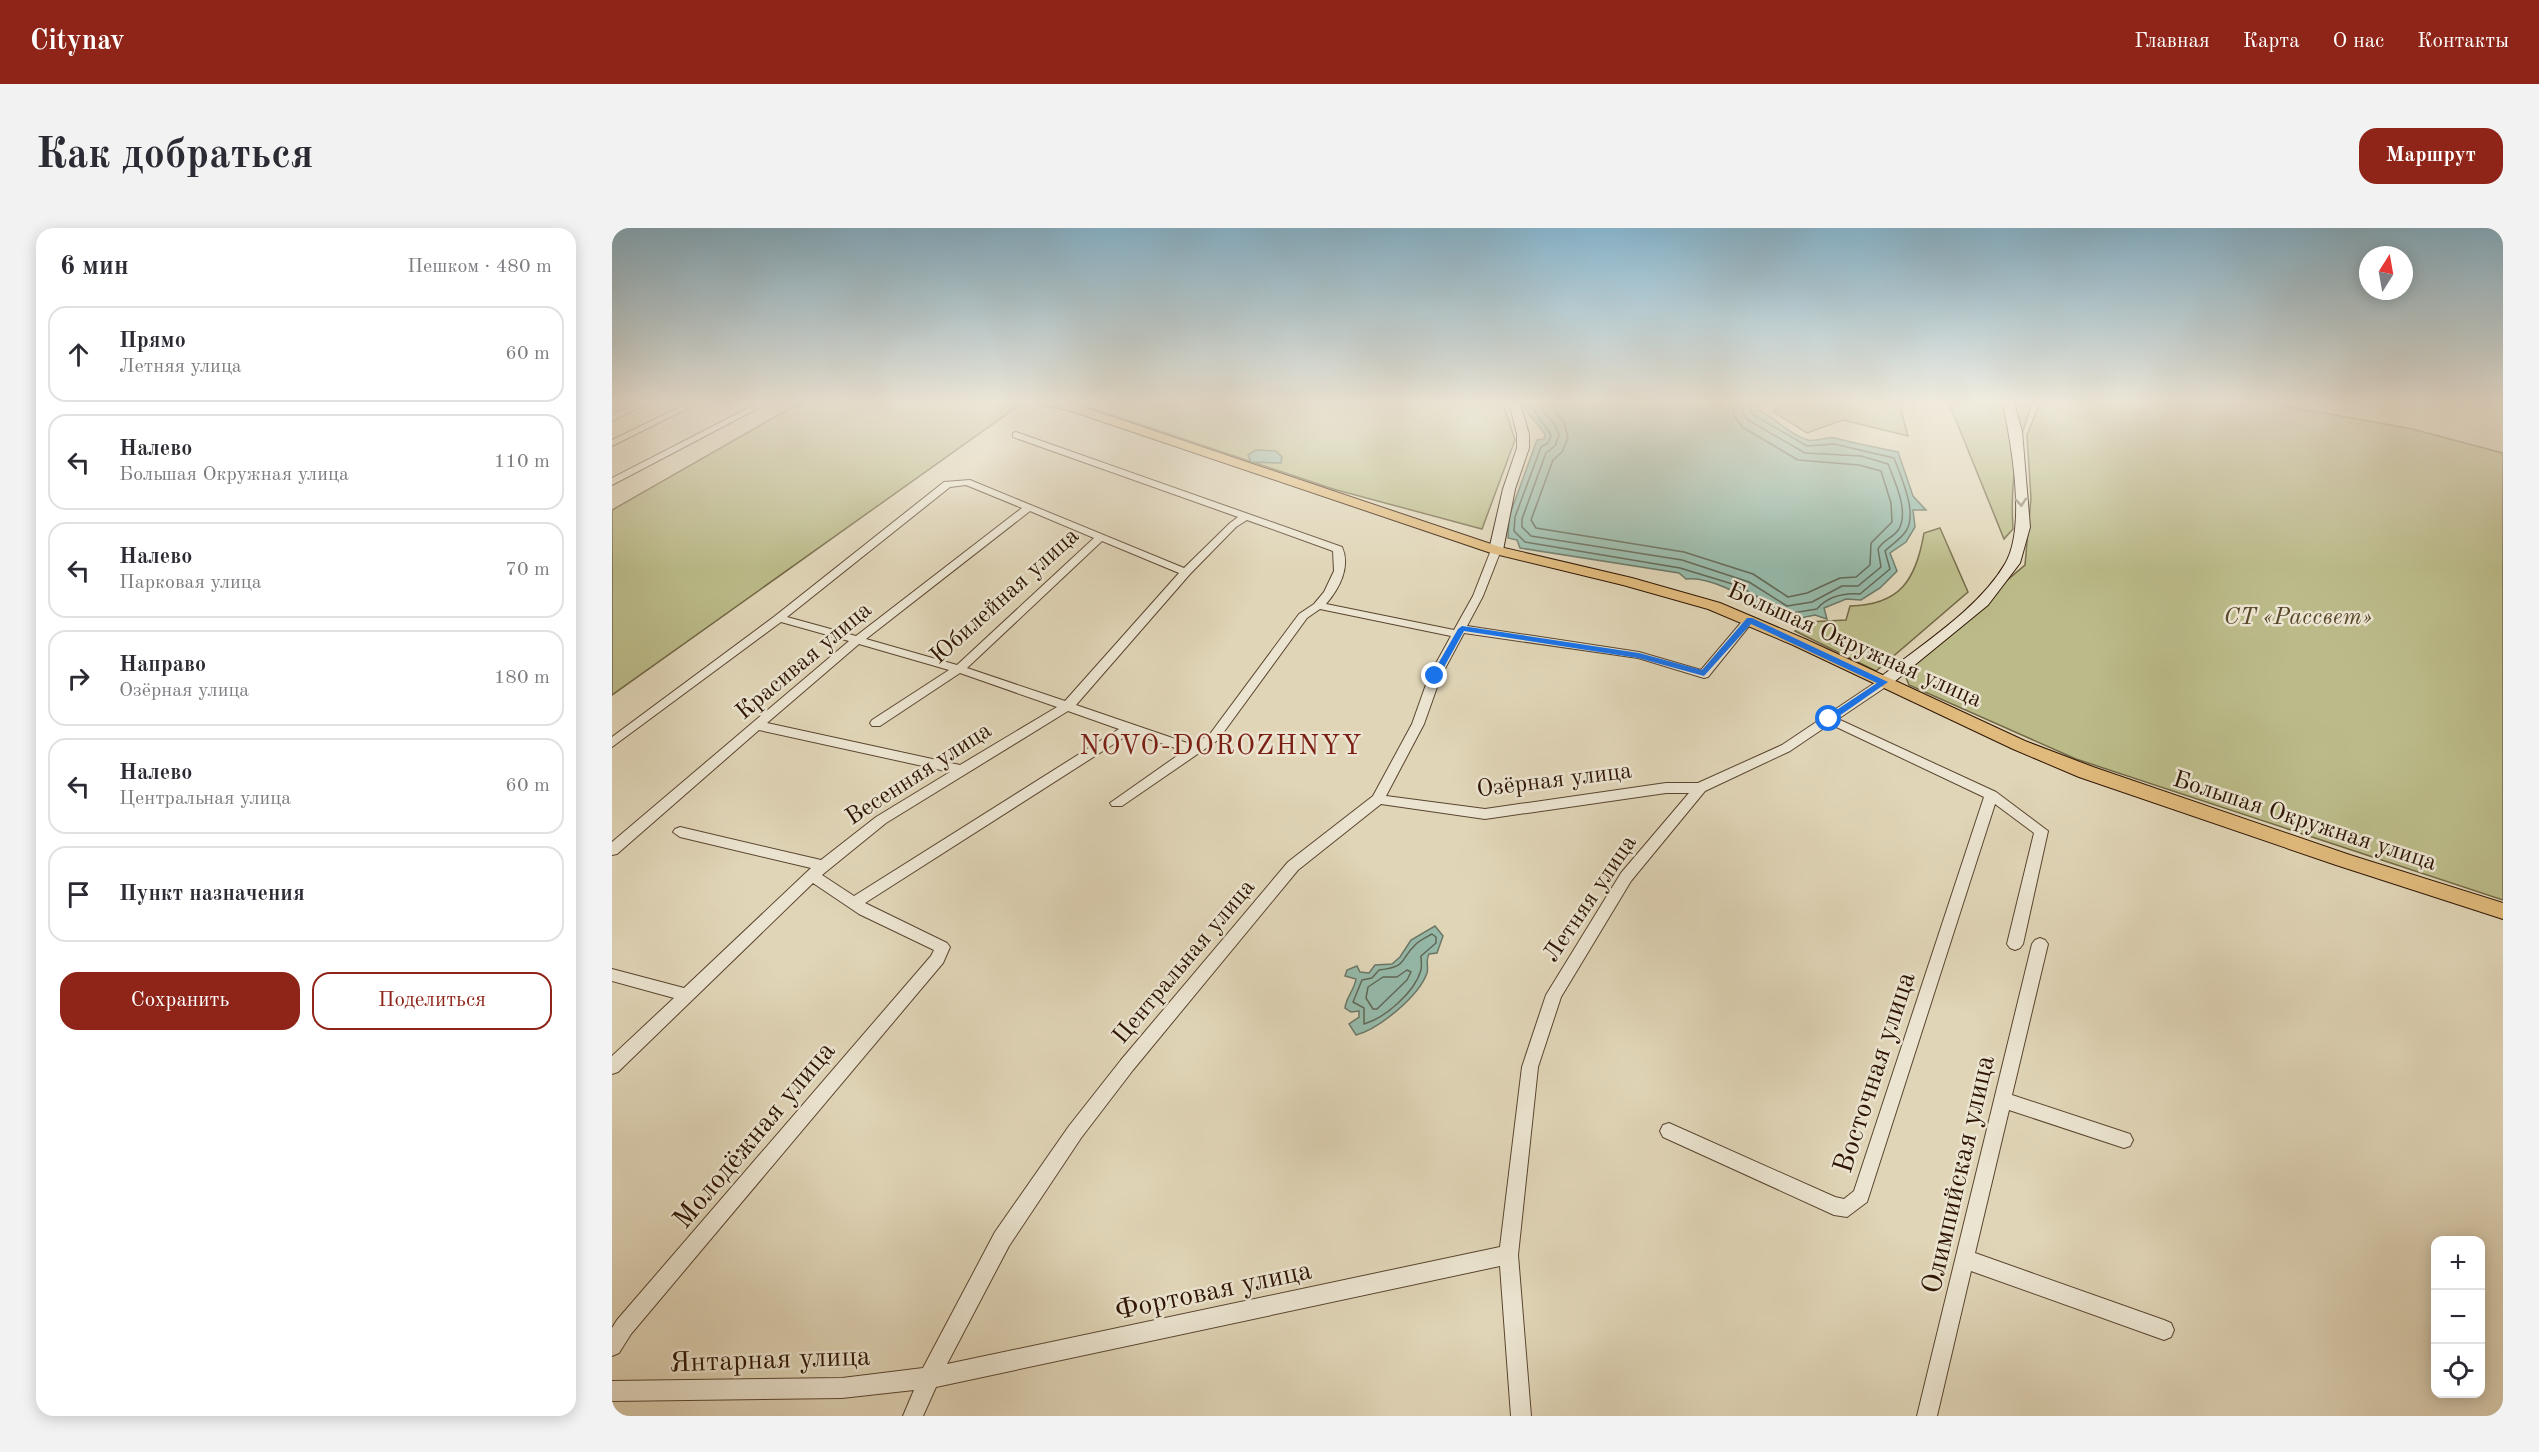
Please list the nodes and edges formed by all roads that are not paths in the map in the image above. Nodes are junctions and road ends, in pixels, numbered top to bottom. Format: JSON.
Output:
{"nodes":[{"id":1,"x":658,"y":458,"type":"edge"},
{"id":2,"x":1081,"y":458,"type":"edge"},
{"id":3,"x":1223,"y":458,"type":"edge"},
{"id":4,"x":1519,"y":458,"type":"edge"},
{"id":5,"x":2018,"y":458,"type":"edge"},
{"id":6,"x":612,"y":482,"type":"edge"},
{"id":7,"x":1027,"y":509,"type":"junction"},
{"id":8,"x":1245,"y":517,"type":"junction"},
{"id":9,"x":1100,"y":537,"type":"junction"},
{"id":10,"x":1496,"y":550,"type":"junction"},
{"id":11,"x":1186,"y":572,"type":"junction"},
{"id":12,"x":1319,"y":606,"type":"junction"},
{"id":13,"x":1749,"y":620,"type":"junction"},
{"id":14,"x":773,"y":621,"type":"junction"},
{"id":15,"x":1460,"y":631,"type":"junction"},
{"id":16,"x":859,"y":639,"type":"junction"},
{"id":17,"x":959,"y":669,"type":"junction"},
{"id":18,"x":1883,"y":682,"type":"junction"},
{"id":19,"x":1070,"y":705,"type":"junction"},
{"id":20,"x":1829,"y":719,"type":"junction"},
{"id":21,"x":876,"y":723,"type":"dead end"},
{"id":22,"x":756,"y":725,"type":"junction"},
{"id":23,"x":1131,"y":727,"type":"junction"},
{"id":24,"x":612,"y":743,"type":"edge"},
{"id":25,"x":1194,"y":750,"type":"junction"},
{"id":26,"x":962,"y":770,"type":"junction"},
{"id":27,"x":1700,"y":788,"type":"junction"},
{"id":28,"x":1991,"y":795,"type":"junction"},
{"id":29,"x":1378,"y":799,"type":"junction"},
{"id":30,"x":1117,"y":803,"type":"dead end"},
{"id":31,"x":680,"y":832,"type":"dead end"},
{"id":32,"x":612,"y":850,"type":"edge"},
{"id":33,"x":818,"y":871,"type":"junction"},
{"id":34,"x":854,"y":903,"type":"junction"},
{"id":35,"x":2503,"y":911,"type":"edge"},
{"id":36,"x":2015,"y":944,"type":"dead end"},
{"id":37,"x":2040,"y":944,"type":"dead end"},
{"id":38,"x":612,"y":975,"type":"edge"},
{"id":39,"x":687,"y":995,"type":"junction"},
{"id":40,"x":612,"y":1067,"type":"edge"},
{"id":41,"x":2003,"y":1100,"type":"junction"},
{"id":42,"x":1669,"y":1131,"type":"dead end"},
{"id":43,"x":2124,"y":1140,"type":"dead end"},
{"id":44,"x":1509,"y":1255,"type":"junction"},
{"id":45,"x":1965,"y":1259,"type":"junction"},
{"id":46,"x":2164,"y":1330,"type":"dead end"},
{"id":47,"x":612,"y":1346,"type":"edge"},
{"id":48,"x":929,"y":1378,"type":"junction"},
{"id":49,"x":612,"y":1391,"type":"edge"},
{"id":50,"x":913,"y":1416,"type":"edge"},
{"id":51,"x":1521,"y":1416,"type":"edge"},
{"id":52,"x":1927,"y":1416,"type":"edge"}],
"edges":[{"from":1,"to":6,"type":"street"},
{"from":2,"to":8,"type":"street"},
{"from":3,"to":10,"type":"main road","name":"Большая Окружная улица"},
{"from":4,"to":10,"type":"street"},
{"from":5,"to":18,"type":"street","name":"Летняя улица","one_way":true},
{"from":7,"to":9,"type":"street"},
{"from":7,"to":14,"type":"street"},
{"from":7,"to":16,"type":"street","name":"Красивая улица"},
{"from":8,"to":11,"type":"street","name":"Весенняя улица"},
{"from":8,"to":12,"type":"street"},
{"from":9,"to":11,"type":"street"},
{"from":9,"to":17,"type":"street","name":"Юбилейная улица"},
{"from":10,"to":13,"type":"main road","name":"Большая Окружная улица"},
{"from":10,"to":15,"type":"street","name":"Центральная улица"},
{"from":11,"to":19,"type":"street","name":"Весенняя улица"},
{"from":12,"to":15,"type":"street"},
{"from":12,"to":25,"type":"street"},
{"from":13,"to":15,"type":"street"},
{"from":13,"to":18,"type":"main road","name":"Большая Окружная улица"},
{"from":14,"to":16,"type":"street"},
{"from":14,"to":24,"type":"street"},
{"from":15,"to":29,"type":"street","name":"Центральная улица"},
{"from":16,"to":17,"type":"street"},
{"from":16,"to":22,"type":"street","name":"Красивая улица"},
{"from":17,"to":19,"type":"street"},
{"from":17,"to":21,"type":"street","name":"Юбилейная улица"},
{"from":18,"to":20,"type":"street","name":"Летняя улица"},
{"from":18,"to":35,"type":"main road","name":"Большая Окружная улица"},
{"from":19,"to":23,"type":"street"},
{"from":19,"to":26,"type":"street","name":"Весенняя улица"},
{"from":20,"to":27,"type":"street","name":"Летняя улица"},
{"from":20,"to":28,"type":"street"},
{"from":22,"to":26,"type":"street"},
{"from":22,"to":32,"type":"street","name":"Красивая улица"},
{"from":23,"to":25,"type":"street"},
{"from":23,"to":34,"type":"street"},
{"from":25,"to":30,"type":"street"},
{"from":26,"to":33,"type":"street","name":"Весенняя улица"},
{"from":27,"to":29,"type":"street","name":"Озёрная улица"},
{"from":27,"to":44,"type":"street","name":"Летняя улица"},
{"from":28,"to":36,"type":"street"},
{"from":28,"to":42,"type":"street","name":"Восточная улица"},
{"from":29,"to":48,"type":"street","name":"Центральная улица"},
{"from":31,"to":33,"type":"street"},
{"from":33,"to":34,"type":"street"},
{"from":33,"to":39,"type":"street","name":"Весенняя улица"},
{"from":34,"to":47,"type":"street","name":"Молодёжная улица"},
{"from":37,"to":41,"type":"street","name":"Олимпийская улица"},
{"from":38,"to":39,"type":"street"},
{"from":39,"to":40,"type":"street","name":"Весенняя улица"},
{"from":41,"to":43,"type":"street"},
{"from":41,"to":45,"type":"street","name":"Олимпийская улица"},
{"from":44,"to":48,"type":"street","name":"Фортовая улица"},
{"from":44,"to":51,"type":"street","name":"Летняя улица"},
{"from":45,"to":46,"type":"street"},
{"from":45,"to":52,"type":"street","name":"Олимпийская улица"},
{"from":48,"to":49,"type":"street","name":"Янтарная улица"},
{"from":48,"to":50,"type":"street","name":"Центральная улица"}]}
